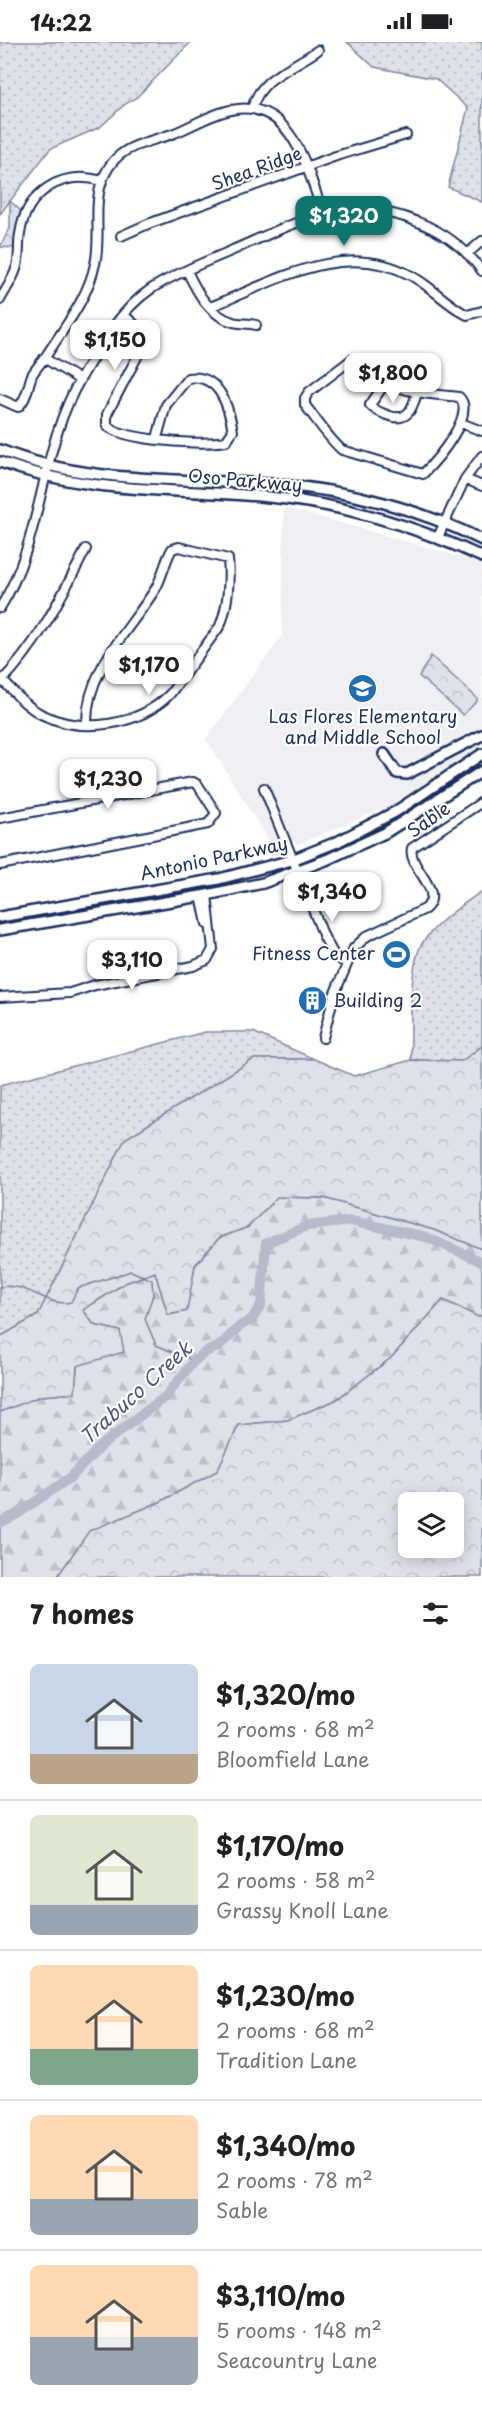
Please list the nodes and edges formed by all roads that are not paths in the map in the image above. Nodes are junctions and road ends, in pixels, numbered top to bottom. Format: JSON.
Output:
{"nodes":[{"id":1,"x":318,"y":50,"type":"dead end"},
{"id":2,"x":252,"y":109,"type":"junction"},
{"id":3,"x":406,"y":135,"type":"dead end"},
{"id":4,"x":307,"y":167,"type":"junction"},
{"id":5,"x":102,"y":181,"type":"junction"},
{"id":6,"x":322,"y":214,"type":"junction"},
{"id":7,"x":121,"y":237,"type":"dead end"},
{"id":8,"x":482,"y":241,"type":"edge"},
{"id":9,"x":467,"y":254,"type":"junction"},
{"id":10,"x":187,"y":271,"type":"junction"},
{"id":11,"x":482,"y":271,"type":"edge"},
{"id":12,"x":0,"y":300,"type":"edge"},
{"id":13,"x":210,"y":308,"type":"junction"},
{"id":14,"x":482,"y":310,"type":"edge"},
{"id":15,"x":124,"y":315,"type":"junction"},
{"id":16,"x":256,"y":325,"type":"dead end"},
{"id":17,"x":44,"y":358,"type":"junction"},
{"id":18,"x":80,"y":380,"type":"junction"},
{"id":19,"x":386,"y":382,"type":"junction"},
{"id":20,"x":417,"y":393,"type":"junction"},
{"id":21,"x":0,"y":399,"type":"edge"},
{"id":22,"x":461,"y":423,"type":"junction"},
{"id":23,"x":482,"y":431,"type":"edge"},
{"id":24,"x":157,"y":438,"type":"junction"},
{"id":25,"x":0,"y":450,"type":"edge"},
{"id":26,"x":482,"y":456,"type":"edge"},
{"id":27,"x":0,"y":462,"type":"edge"},
{"id":28,"x":49,"y":466,"type":"junction"},
{"id":29,"x":46,"y":477,"type":"junction"},
{"id":30,"x":465,"y":479,"type":"junction"},
{"id":31,"x":482,"y":486,"type":"edge"},
{"id":32,"x":444,"y":523,"type":"junction"},
{"id":33,"x":438,"y":537,"type":"junction"},
{"id":34,"x":482,"y":540,"type":"edge"},
{"id":35,"x":86,"y":549,"type":"dead end"},
{"id":36,"x":482,"y":557,"type":"edge"},
{"id":37,"x":1,"y":605,"type":"edge"},
{"id":38,"x":1,"y":681,"type":"edge"},
{"id":39,"x":87,"y":723,"type":"junction"},
{"id":40,"x":482,"y":735,"type":"edge"},
{"id":41,"x":384,"y":754,"type":"dead end"},
{"id":42,"x":482,"y":754,"type":"edge"},
{"id":43,"x":482,"y":771,"type":"edge"},
{"id":44,"x":264,"y":788,"type":"dead end"},
{"id":45,"x":482,"y":802,"type":"edge"},
{"id":46,"x":0,"y":818,"type":"edge"},
{"id":47,"x":291,"y":860,"type":"junction"},
{"id":48,"x":0,"y":865,"type":"edge"},
{"id":49,"x":296,"y":872,"type":"junction"},
{"id":50,"x":204,"y":896,"type":"junction"},
{"id":51,"x":0,"y":917,"type":"edge"},
{"id":52,"x":0,"y":930,"type":"edge"},
{"id":53,"x":347,"y":964,"type":"junction"},
{"id":54,"x":0,"y":997,"type":"edge"},
{"id":55,"x":323,"y":1038,"type":"dead end"}],
"edges":[{"from":1,"to":2,"type":"street"},
{"from":2,"to":4,"type":"street"},
{"from":2,"to":5,"type":"street"},
{"from":3,"to":4,"type":"street","name":"Shea Ridge"},
{"from":4,"to":6,"type":"street"},
{"from":4,"to":7,"type":"street","name":"Shea Ridge"},
{"from":5,"to":12,"type":"street"},
{"from":5,"to":17,"type":"street"},
{"from":6,"to":9,"type":"street"},
{"from":6,"to":10,"type":"street"},
{"from":8,"to":9,"type":"street"},
{"from":9,"to":11,"type":"street"},
{"from":10,"to":13,"type":"street"},
{"from":10,"to":15,"type":"street"},
{"from":13,"to":14,"type":"street"},
{"from":13,"to":16,"type":"street"},
{"from":15,"to":18,"type":"street"},
{"from":15,"to":24,"type":"street"},
{"from":17,"to":18,"type":"street"},
{"from":17,"to":21,"type":"street"},
{"from":18,"to":28,"type":"street"},
{"from":19,"to":20,"type":"street"},
{"from":19,"to":20,"type":"street"},
{"from":19,"to":22,"type":"street"},
{"from":20,"to":22,"type":"street"},
{"from":22,"to":23,"type":"street"},
{"from":24,"to":24,"type":"street"},
{"from":25,"to":28,"type":"main road","name":"Oso Parkway"},
{"from":26,"to":30,"type":"street"},
{"from":27,"to":29,"type":"main road","name":"Oso Parkway"},
{"from":28,"to":29,"type":"street"},
{"from":28,"to":32,"type":"main road","name":"Oso Parkway"},
{"from":29,"to":33,"type":"main road","name":"Oso Parkway"},
{"from":29,"to":37,"type":"street"},
{"from":30,"to":31,"type":"street"},
{"from":30,"to":32,"type":"street"},
{"from":32,"to":33,"type":"street"},
{"from":32,"to":34,"type":"main road","name":"Oso Parkway"},
{"from":33,"to":36,"type":"main road","name":"Oso Parkway"},
{"from":35,"to":38,"type":"street"},
{"from":38,"to":39,"type":"street"},
{"from":39,"to":39,"type":"street"},
{"from":40,"to":41,"type":"main road"},
{"from":42,"to":47,"type":"main road","name":"Antonio Parkway"},
{"from":43,"to":49,"type":"main road","name":"Antonio Parkway"},
{"from":44,"to":47,"type":"street"},
{"from":45,"to":53,"type":"street","name":"Sable"},
{"from":46,"to":48,"type":"street"},
{"from":47,"to":49,"type":"street"},
{"from":47,"to":51,"type":"main road","name":"Antonio Parkway"},
{"from":49,"to":50,"type":"main road","name":"Antonio Parkway"},
{"from":49,"to":53,"type":"street"},
{"from":50,"to":52,"type":"main road","name":"Antonio Parkway"},
{"from":50,"to":54,"type":"street"},
{"from":53,"to":55,"type":"street","name":"Sable"}]}
